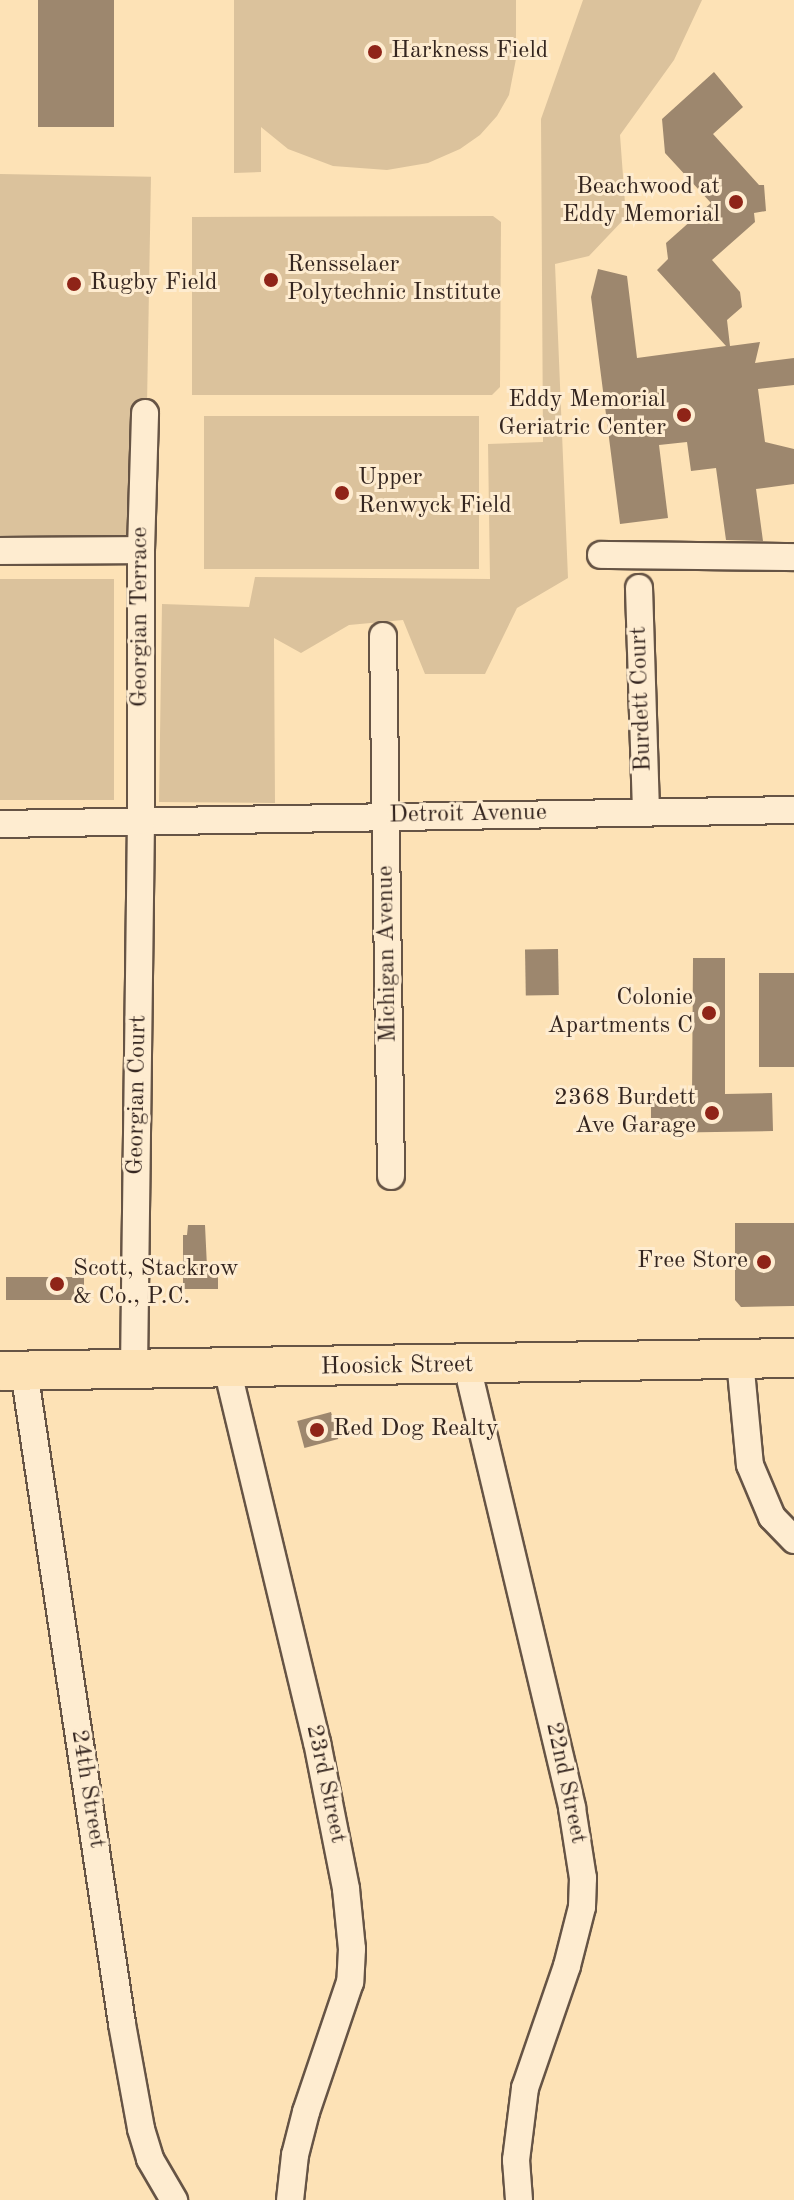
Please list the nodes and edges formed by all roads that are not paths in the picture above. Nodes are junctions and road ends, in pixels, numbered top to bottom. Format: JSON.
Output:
{"nodes":[{"id":1,"x":145,"y":413,"type":"dead end"},
{"id":2,"x":141,"y":550,"type":"junction"},
{"id":3,"x":0,"y":551,"type":"edge"},
{"id":4,"x":601,"y":555,"type":"dead end"},
{"id":5,"x":794,"y":557,"type":"edge"},
{"id":6,"x":639,"y":588,"type":"dead end"},
{"id":7,"x":383,"y":636,"type":"dead end"},
{"id":8,"x":646,"y":810,"type":"junction"},
{"id":9,"x":794,"y":810,"type":"edge"},
{"id":10,"x":386,"y":817,"type":"junction"},
{"id":11,"x":141,"y":821,"type":"junction"},
{"id":12,"x":0,"y":824,"type":"edge"},
{"id":13,"x":391,"y":1176,"type":"dead end"},
{"id":14,"x":794,"y":1358,"type":"edge"},
{"id":15,"x":740,"y":1360,"type":"junction"},
{"id":16,"x":467,"y":1366,"type":"junction"},
{"id":17,"x":227,"y":1368,"type":"junction"},
{"id":18,"x":134,"y":1369,"type":"junction"},
{"id":19,"x":12,"y":1371,"type":"edge"},
{"id":20,"x":794,"y":1540,"type":"edge"},
{"id":21,"x":174,"y":2200,"type":"edge"},
{"id":22,"x":290,"y":2200,"type":"edge"},
{"id":23,"x":519,"y":2200,"type":"edge"}],
"edges":[{"from":1,"to":2,"type":"street","name":"Georgian Terrace"},
{"from":2,"to":3,"type":"street"},
{"from":2,"to":11,"type":"street","name":"Georgian Terrace"},
{"from":4,"to":5,"type":"street"},
{"from":6,"to":8,"type":"street","name":"Burdett Court"},
{"from":7,"to":10,"type":"street","name":"Michigan Avenue"},
{"from":8,"to":9,"type":"street","name":"Detroit Avenue"},
{"from":8,"to":10,"type":"street","name":"Detroit Avenue"},
{"from":10,"to":11,"type":"street","name":"Detroit Avenue"},
{"from":10,"to":13,"type":"street","name":"Michigan Avenue"},
{"from":11,"to":12,"type":"street","name":"Detroit Avenue"},
{"from":11,"to":18,"type":"street","name":"Georgian Court"},
{"from":14,"to":15,"type":"highway","name":"Hoosick Street"},
{"from":15,"to":16,"type":"highway","name":"Hoosick Street"},
{"from":15,"to":20,"type":"street"},
{"from":16,"to":17,"type":"highway","name":"Hoosick Street"},
{"from":16,"to":23,"type":"street","name":"22nd Street"},
{"from":17,"to":18,"type":"highway","name":"Hoosick Street"},
{"from":17,"to":22,"type":"street","name":"23rd Street"},
{"from":18,"to":19,"type":"highway","name":"Hoosick Street"},
{"from":19,"to":21,"type":"street","name":"24th Street"}]}
